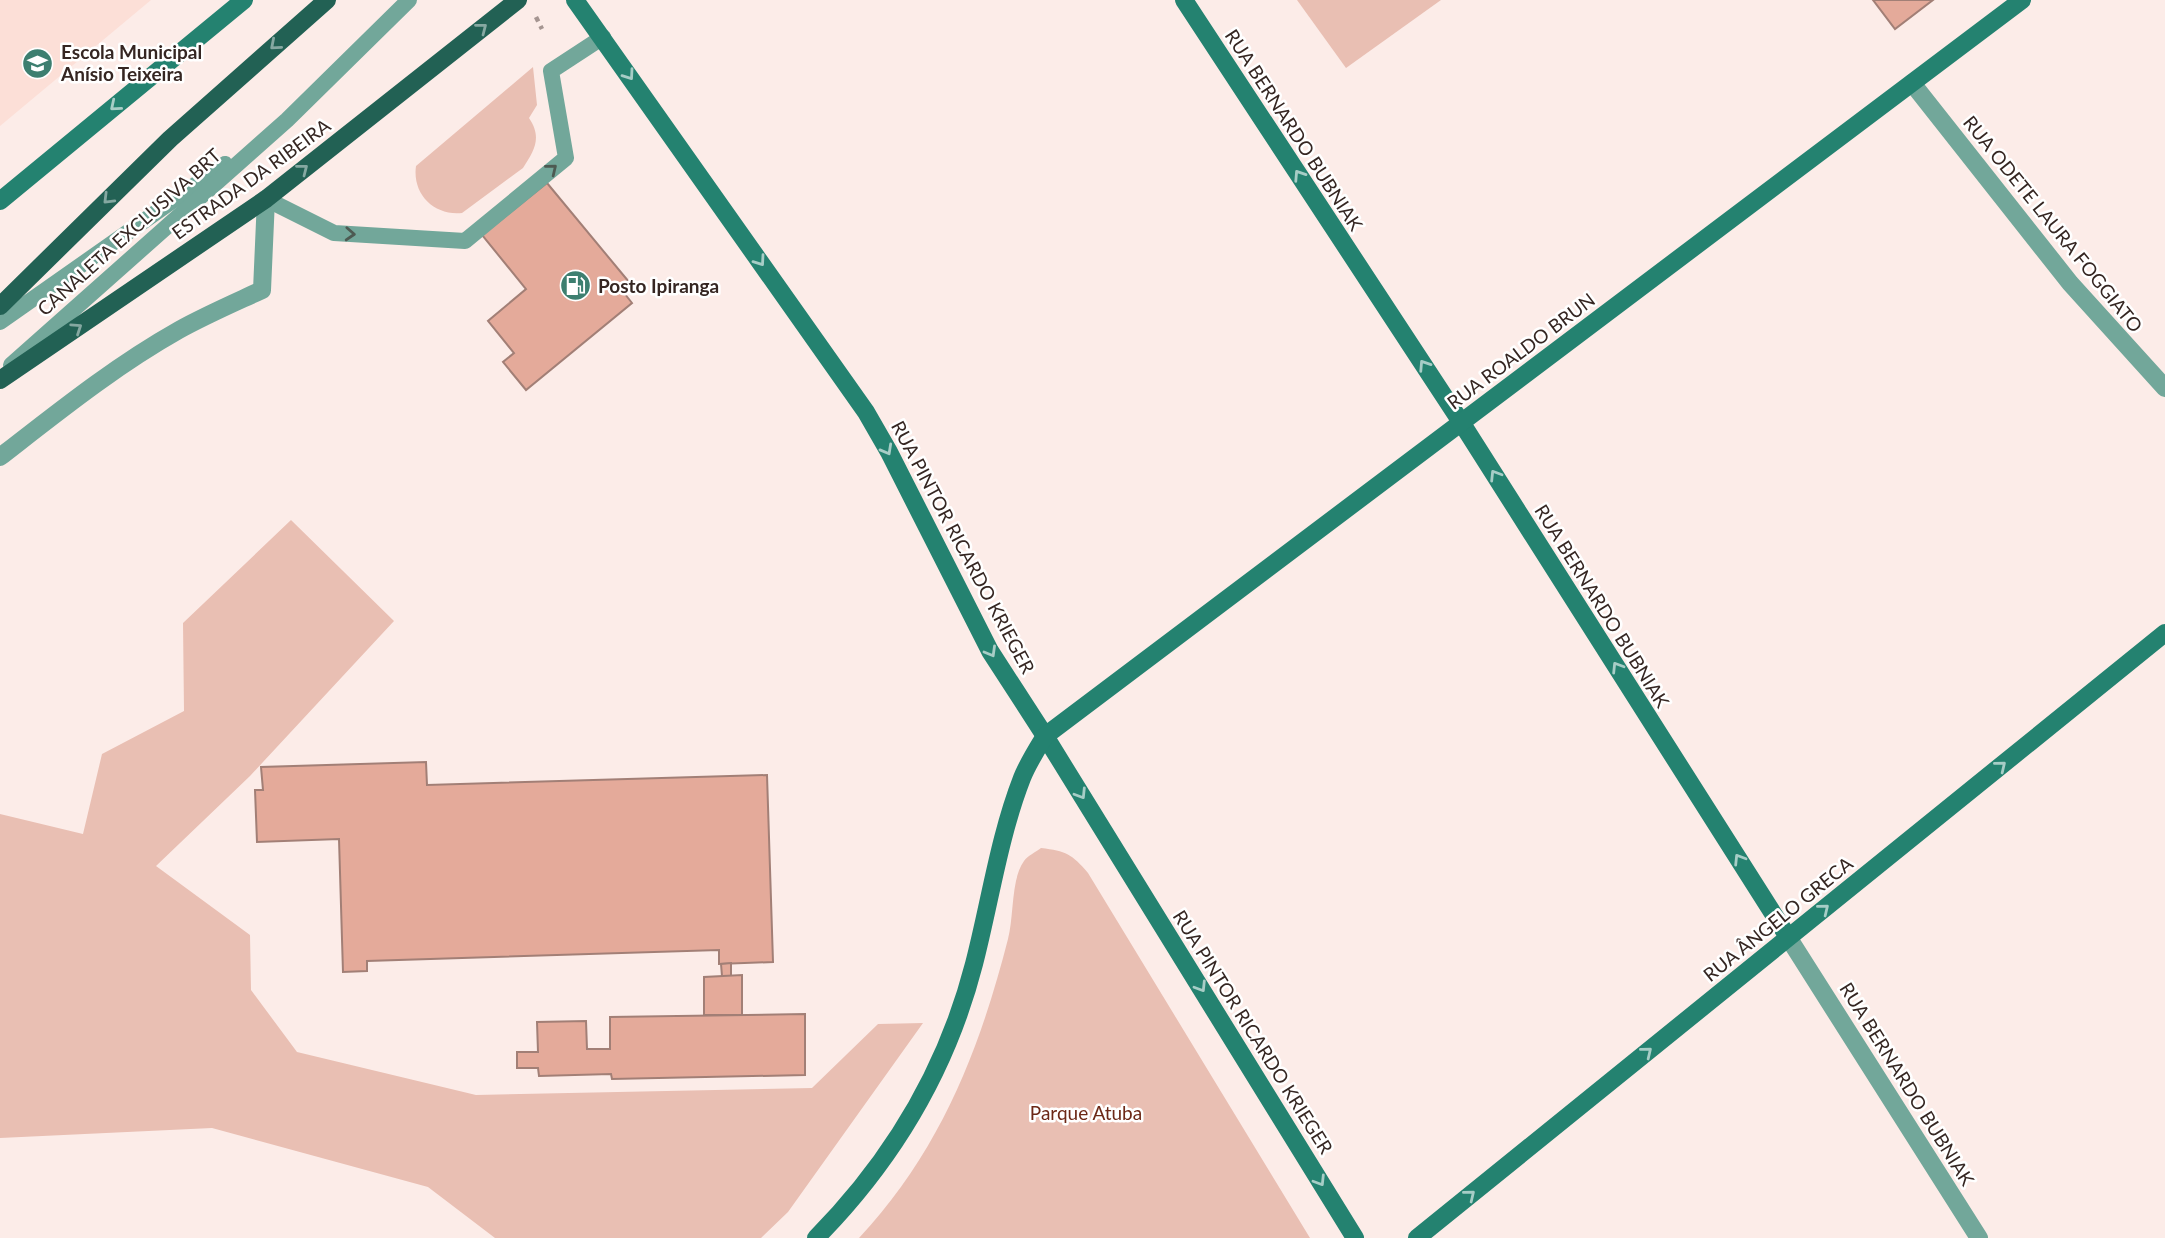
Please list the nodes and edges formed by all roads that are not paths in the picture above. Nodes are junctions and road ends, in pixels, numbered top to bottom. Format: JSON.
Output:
{"nodes":[{"id":1,"x":244,"y":0,"type":"edge"},
{"id":2,"x":327,"y":0,"type":"edge"},
{"id":3,"x":409,"y":0,"type":"edge"},
{"id":4,"x":518,"y":0,"type":"edge"},
{"id":5,"x":575,"y":0,"type":"edge"},
{"id":6,"x":1184,"y":0,"type":"edge"},
{"id":7,"x":2022,"y":0,"type":"edge"},
{"id":8,"x":603,"y":37,"type":"junction"},
{"id":9,"x":1912,"y":83,"type":"junction"},
{"id":10,"x":287,"y":120,"type":"junction"},
{"id":11,"x":266,"y":199,"type":"junction"},
{"id":12,"x":0,"y":201,"type":"edge"},
{"id":13,"x":0,"y":306,"type":"edge"},
{"id":14,"x":0,"y":321,"type":"edge"},
{"id":15,"x":0,"y":377,"type":"edge"},
{"id":16,"x":2165,"y":388,"type":"edge"},
{"id":17,"x":1461,"y":422,"type":"junction"},
{"id":18,"x":0,"y":457,"type":"edge"},
{"id":19,"x":2165,"y":633,"type":"edge"},
{"id":20,"x":1045,"y":736,"type":"junction"},
{"id":21,"x":1788,"y":937,"type":"junction"},
{"id":22,"x":817,"y":1238,"type":"edge"},
{"id":23,"x":1355,"y":1238,"type":"edge"},
{"id":24,"x":1417,"y":1238,"type":"edge"},
{"id":25,"x":1979,"y":1238,"type":"edge"}],
"edges":[{"from":1,"to":12,"type":"main road","one_way":true},
{"from":2,"to":13,"type":"main road","one_way":true},
{"from":3,"to":10,"type":"lane","name":"CANALETA EXCLUSIVA BRT"},
{"from":11,"to":4,"type":"main road","name":"ESTRADA DA RIBEIRA","one_way":true},
{"from":5,"to":8,"type":"main road","name":"RUA PINTOR RICARDO KRIEGER"},
{"from":17,"to":6,"type":"main road","name":"RUA BERNARDO BUBNIAK","one_way":true},
{"from":7,"to":9,"type":"main road","name":"RUA ROALDO BRUN"},
{"from":11,"to":8,"type":"lane","one_way":true},
{"from":8,"to":20,"type":"main road","name":"RUA PINTOR RICARDO KRIEGER","one_way":true},
{"from":9,"to":16,"type":"street","name":"RUA ODETE LAURA FOGGIATO"},
{"from":9,"to":17,"type":"main road","name":"RUA ROALDO BRUN"},
{"from":10,"to":14,"type":"lane","name":"CANALETA EXCLUSIVA BRT"},
{"from":10,"to":15,"type":"lane","name":"CANALETA EXCLUSIVA BRT"},
{"from":15,"to":11,"type":"main road","name":"ESTRADA DA RIBEIRA","one_way":true},
{"from":11,"to":18,"type":"street"},
{"from":17,"to":20,"type":"main road","name":"RUA ROALDO BRUN"},
{"from":21,"to":17,"type":"main road","name":"RUA BERNARDO BUBNIAK","one_way":true},
{"from":21,"to":19,"type":"main road","name":"RUA ÂNGELO GRECA","one_way":true},
{"from":20,"to":22,"type":"main road"},
{"from":20,"to":23,"type":"main road","name":"RUA PINTOR RICARDO KRIEGER","one_way":true},
{"from":24,"to":21,"type":"main road","name":"RUA ÂNGELO GRECA","one_way":true},
{"from":21,"to":25,"type":"street","name":"RUA BERNARDO BUBNIAK"}]}
